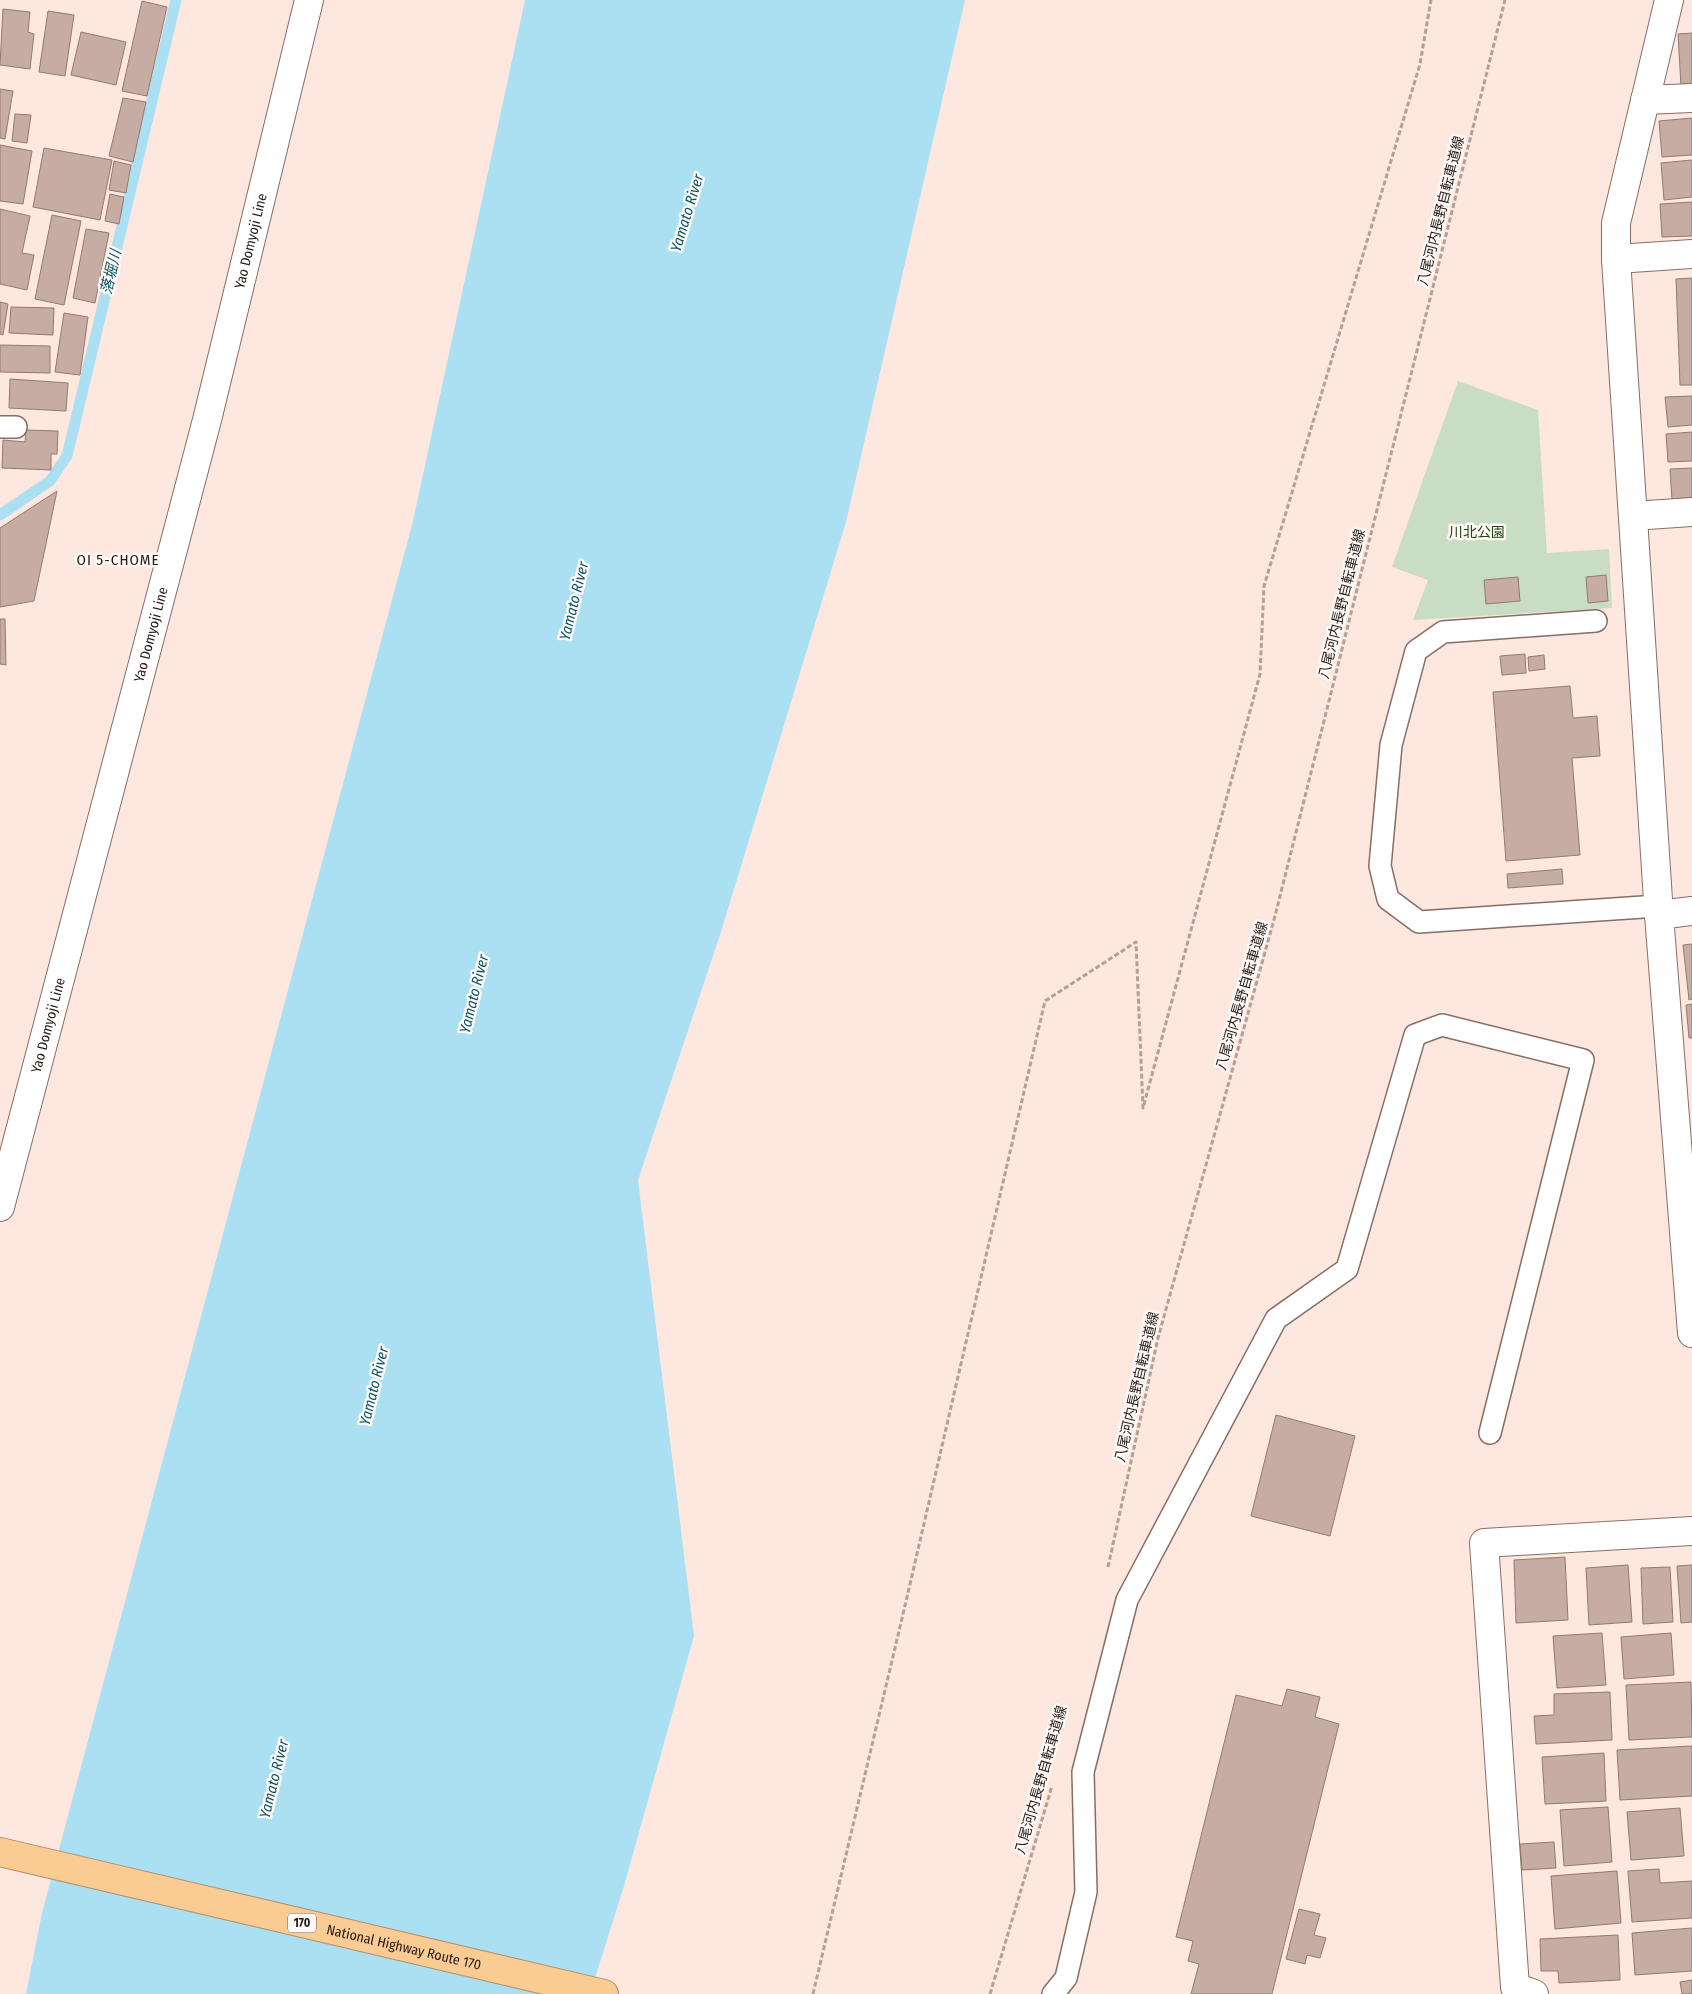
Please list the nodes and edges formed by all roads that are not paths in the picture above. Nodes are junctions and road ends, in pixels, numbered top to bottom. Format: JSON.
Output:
{"nodes":[{"id":1,"x":309,"y":0,"type":"edge"},
{"id":2,"x":1669,"y":0,"type":"edge"},
{"id":3,"x":1692,"y":98,"type":"edge"},
{"id":4,"x":1645,"y":100,"type":"junction"},
{"id":5,"x":1692,"y":254,"type":"edge"},
{"id":6,"x":1616,"y":260,"type":"junction"},
{"id":7,"x":1692,"y":512,"type":"edge"},
{"id":8,"x":1633,"y":516,"type":"junction"},
{"id":9,"x":1596,"y":620,"type":"dead end"},
{"id":10,"x":1658,"y":910,"type":"junction"},
{"id":11,"x":1692,"y":911,"type":"edge"},
{"id":12,"x":0,"y":1207,"type":"edge"},
{"id":13,"x":1687,"y":1214,"type":"edge"},
{"id":14,"x":1692,"y":1333,"type":"edge"},
{"id":15,"x":1490,"y":1433,"type":"dead end"},
{"id":16,"x":1692,"y":1531,"type":"edge"},
{"id":17,"x":0,"y":1852,"type":"edge"},
{"id":18,"x":604,"y":1994,"type":"edge"},
{"id":19,"x":1053,"y":1994,"type":"edge"},
{"id":20,"x":1534,"y":1994,"type":"edge"}],
"edges":[{"from":1,"to":12,"type":"street","name":"Yao Domyoji Line"},
{"from":2,"to":4,"type":"street"},
{"from":3,"to":4,"type":"street"},
{"from":4,"to":6,"type":"street"},
{"from":5,"to":6,"type":"street"},
{"from":6,"to":8,"type":"street"},
{"from":7,"to":8,"type":"street"},
{"from":8,"to":10,"type":"street"},
{"from":9,"to":10,"type":"lane"},
{"from":10,"to":11,"type":"street"},
{"from":10,"to":13,"type":"street"},
{"from":13,"to":14,"type":"street"},
{"from":15,"to":19,"type":"lane"},
{"from":16,"to":20,"type":"street"},
{"from":17,"to":18,"type":"highway","name":"National Highway Route 170","number":"170"}]}
